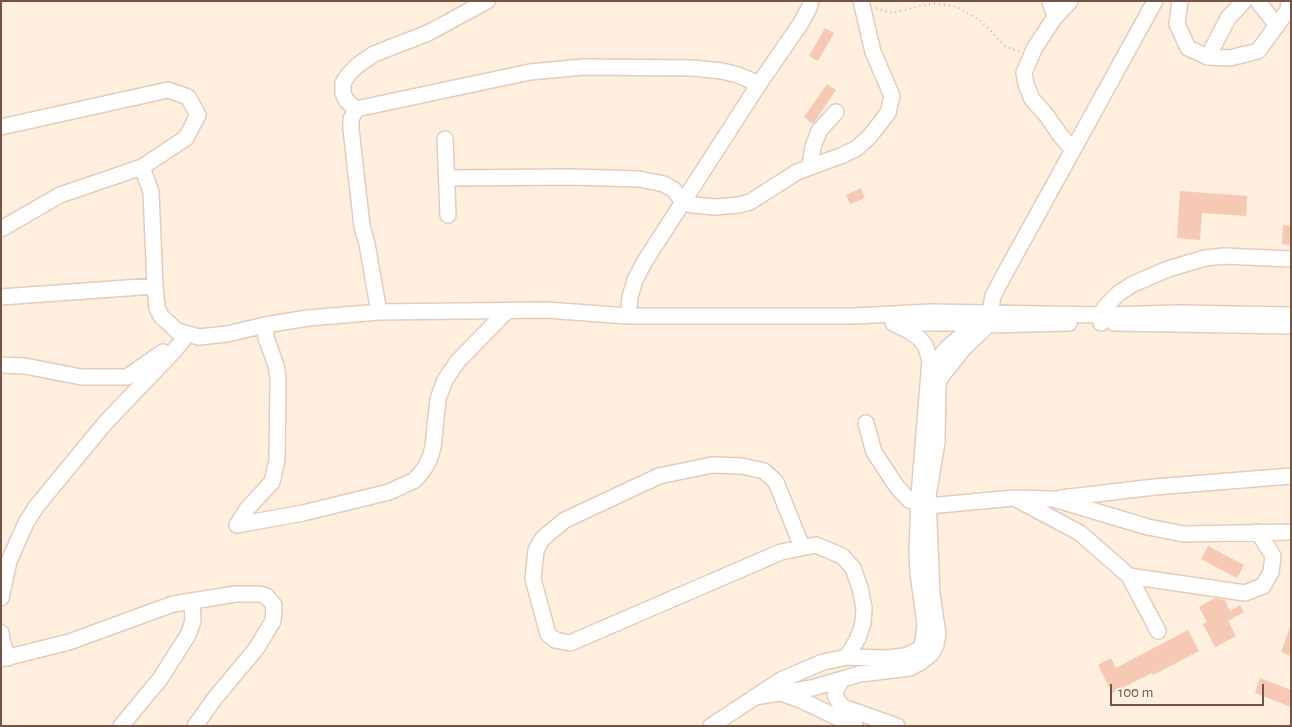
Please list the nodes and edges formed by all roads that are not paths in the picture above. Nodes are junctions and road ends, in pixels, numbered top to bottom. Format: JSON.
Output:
{"nodes":[{"id":1,"x":487,"y":1,"type":"edge"},
{"id":2,"x":811,"y":1,"type":"edge"},
{"id":3,"x":1050,"y":1,"type":"edge"},
{"id":4,"x":1070,"y":1,"type":"edge"},
{"id":5,"x":1155,"y":1,"type":"edge"},
{"id":6,"x":1180,"y":1,"type":"edge"},
{"id":7,"x":1244,"y":1,"type":"edge"},
{"id":8,"x":1258,"y":1,"type":"edge"},
{"id":9,"x":1289,"y":1,"type":"edge"},
{"id":10,"x":861,"y":3,"type":"edge"},
{"id":11,"x":1055,"y":17,"type":"junction"},
{"id":12,"x":1277,"y":26,"type":"junction"},
{"id":13,"x":1208,"y":57,"type":"junction"},
{"id":14,"x":759,"y":84,"type":"junction"},
{"id":15,"x":356,"y":109,"type":"junction"},
{"id":16,"x":836,"y":112,"type":"dead end"},
{"id":17,"x":1,"y":127,"type":"edge"},
{"id":18,"x":445,"y":139,"type":"dead end"},
{"id":19,"x":1074,"y":150,"type":"junction"},
{"id":20,"x":810,"y":166,"type":"junction"},
{"id":21,"x":142,"y":167,"type":"junction"},
{"id":22,"x":447,"y":178,"type":"junction"},
{"id":23,"x":683,"y":202,"type":"junction"},
{"id":24,"x":448,"y":215,"type":"dead end"},
{"id":25,"x":1,"y":229,"type":"edge"},
{"id":26,"x":1291,"y":260,"type":"edge"},
{"id":27,"x":155,"y":286,"type":"junction"},
{"id":28,"x":1,"y":297,"type":"edge"},
{"id":29,"x":379,"y":312,"type":"junction"},
{"id":30,"x":506,"y":312,"type":"junction"},
{"id":31,"x":1291,"y":315,"type":"edge"},
{"id":32,"x":628,"y":316,"type":"junction"},
{"id":33,"x":854,"y":316,"type":"junction"},
{"id":34,"x":1102,"y":319,"type":"junction"},
{"id":35,"x":985,"y":320,"type":"junction"},
{"id":36,"x":893,"y":323,"type":"junction"},
{"id":37,"x":265,"y":325,"type":"junction"},
{"id":38,"x":1291,"y":326,"type":"edge"},
{"id":39,"x":187,"y":335,"type":"junction"},
{"id":40,"x":1,"y":365,"type":"edge"},
{"id":41,"x":929,"y":374,"type":"junction"},
{"id":42,"x":866,"y":423,"type":"dead end"},
{"id":43,"x":1291,"y":476,"type":"edge"},
{"id":44,"x":1014,"y":498,"type":"junction"},
{"id":45,"x":1054,"y":499,"type":"junction"},
{"id":46,"x":924,"y":505,"type":"junction"},
{"id":47,"x":1258,"y":532,"type":"junction"},
{"id":48,"x":1291,"y":532,"type":"edge"},
{"id":49,"x":802,"y":548,"type":"junction"},
{"id":50,"x":1129,"y":576,"type":"junction"},
{"id":51,"x":1,"y":598,"type":"edge"},
{"id":52,"x":192,"y":602,"type":"junction"},
{"id":53,"x":1158,"y":631,"type":"dead end"},
{"id":54,"x":1,"y":633,"type":"edge"},
{"id":55,"x":847,"y":657,"type":"junction"},
{"id":56,"x":5,"y":658,"type":"edge"},
{"id":57,"x":842,"y":680,"type":"junction"},
{"id":58,"x":783,"y":694,"type":"junction"},
{"id":59,"x":754,"y":697,"type":"junction"},
{"id":60,"x":122,"y":726,"type":"edge"},
{"id":61,"x":195,"y":726,"type":"edge"},
{"id":62,"x":710,"y":726,"type":"edge"},
{"id":63,"x":855,"y":726,"type":"edge"},
{"id":64,"x":897,"y":726,"type":"edge"}],
"edges":[{"from":1,"to":15,"type":"street"},
{"from":2,"to":14,"type":"street"},
{"from":3,"to":11,"type":"street"},
{"from":4,"to":11,"type":"street"},
{"from":5,"to":19,"type":"street"},
{"from":6,"to":13,"type":"street"},
{"from":7,"to":13,"type":"street"},
{"from":8,"to":12,"type":"street"},
{"from":9,"to":12,"type":"street"},
{"from":10,"to":20,"type":"street"},
{"from":11,"to":19,"type":"street"},
{"from":12,"to":13,"type":"street"},
{"from":14,"to":15,"type":"street"},
{"from":14,"to":23,"type":"street"},
{"from":15,"to":29,"type":"street"},
{"from":16,"to":20,"type":"street"},
{"from":17,"to":21,"type":"street"},
{"from":18,"to":22,"type":"street"},
{"from":19,"to":35,"type":"street"},
{"from":20,"to":23,"type":"street"},
{"from":21,"to":25,"type":"street"},
{"from":21,"to":27,"type":"street"},
{"from":22,"to":23,"type":"street"},
{"from":22,"to":24,"type":"street"},
{"from":23,"to":32,"type":"street"},
{"from":26,"to":34,"type":"street"},
{"from":27,"to":28,"type":"street"},
{"from":27,"to":39,"type":"street"},
{"from":29,"to":30,"type":"street"},
{"from":29,"to":37,"type":"street"},
{"from":30,"to":32,"type":"street"},
{"from":30,"to":37,"type":"street"},
{"from":31,"to":34,"type":"street"},
{"from":32,"to":33,"type":"street"},
{"from":33,"to":35,"type":"street"},
{"from":33,"to":36,"type":"street"},
{"from":34,"to":35,"type":"street"},
{"from":34,"to":38,"type":"street"},
{"from":35,"to":36,"type":"street"},
{"from":35,"to":41,"type":"street"},
{"from":35,"to":46,"type":"street"},
{"from":36,"to":41,"type":"street"},
{"from":37,"to":39,"type":"street"},
{"from":39,"to":40,"type":"street"},
{"from":39,"to":51,"type":"street"},
{"from":41,"to":46,"type":"street"},
{"from":42,"to":46,"type":"street"},
{"from":43,"to":45,"type":"street"},
{"from":44,"to":45,"type":"street"},
{"from":44,"to":46,"type":"street"},
{"from":44,"to":50,"type":"street"},
{"from":45,"to":47,"type":"street"},
{"from":46,"to":55,"type":"street"},
{"from":46,"to":57,"type":"street"},
{"from":47,"to":48,"type":"street"},
{"from":47,"to":50,"type":"street"},
{"from":49,"to":49,"type":"street"},
{"from":49,"to":55,"type":"street"},
{"from":50,"to":53,"type":"street"},
{"from":52,"to":56,"type":"street"},
{"from":52,"to":60,"type":"street"},
{"from":52,"to":61,"type":"street"},
{"from":54,"to":56,"type":"street"},
{"from":55,"to":59,"type":"street"},
{"from":57,"to":58,"type":"street"},
{"from":57,"to":64,"type":"street"},
{"from":58,"to":59,"type":"street"},
{"from":58,"to":63,"type":"street"},
{"from":59,"to":62,"type":"street"}]}
